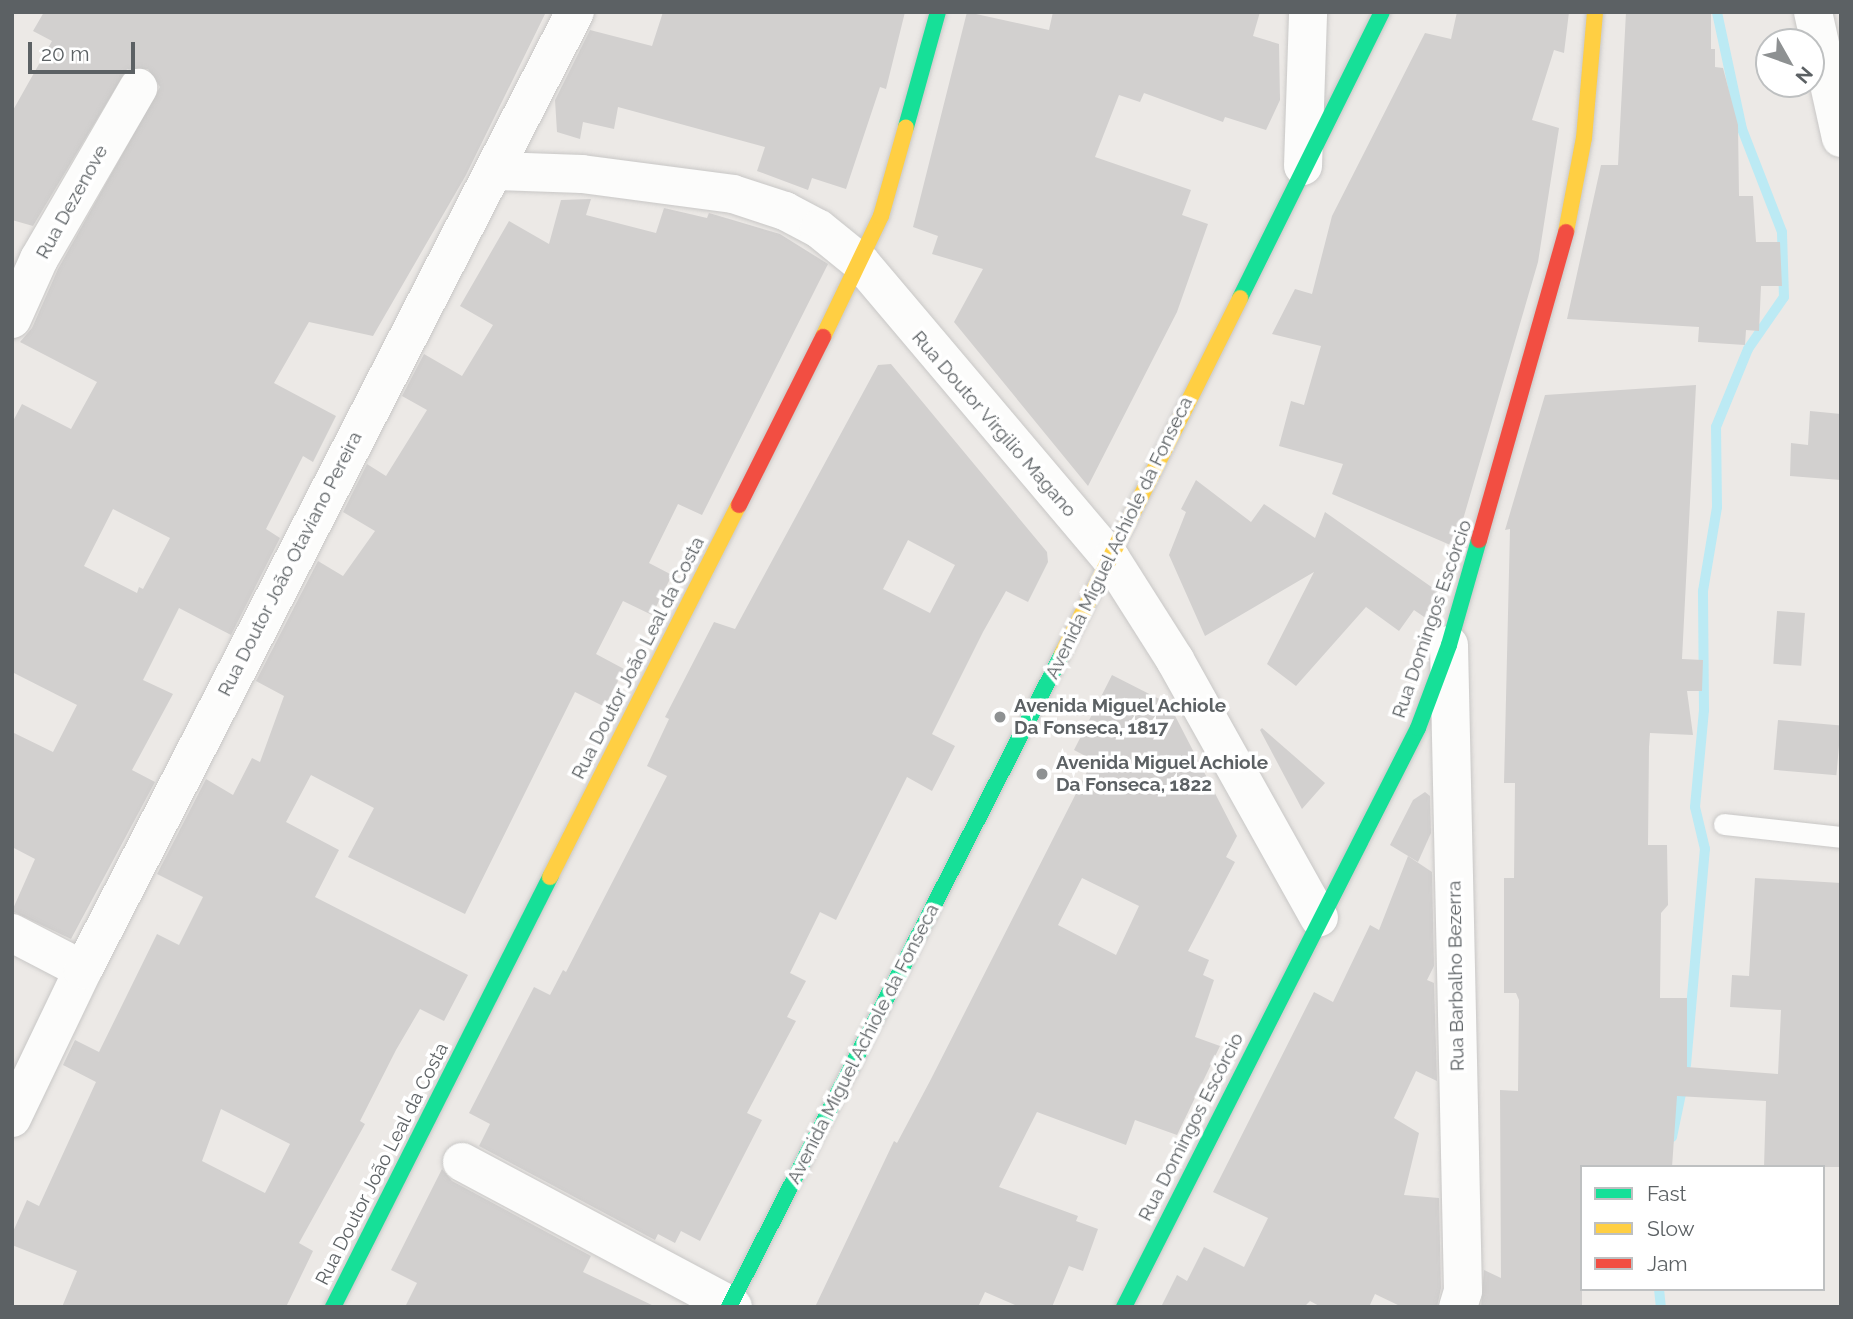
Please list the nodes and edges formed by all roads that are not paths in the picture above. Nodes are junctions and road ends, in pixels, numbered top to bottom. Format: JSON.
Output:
{"nodes":[{"id":1,"x":575,"y":12,"type":"edge"},
{"id":2,"x":938,"y":12,"type":"edge"},
{"id":3,"x":1308,"y":12,"type":"edge"},
{"id":4,"x":1382,"y":12,"type":"edge"},
{"id":5,"x":1595,"y":12,"type":"edge"},
{"id":6,"x":1813,"y":12,"type":"edge"},
{"id":7,"x":1831,"y":52,"type":"edge"},
{"id":8,"x":138,"y":88,"type":"dead end"},
{"id":9,"x":1841,"y":138,"type":"edge"},
{"id":10,"x":1303,"y":166,"type":"junction"},
{"id":11,"x":497,"y":171,"type":"junction"},
{"id":12,"x":862,"y":263,"type":"junction"},
{"id":13,"x":12,"y":319,"type":"edge"},
{"id":14,"x":1111,"y":559,"type":"junction"},
{"id":15,"x":1449,"y":645,"type":"junction"},
{"id":16,"x":1724,"y":824,"type":"dead end"},
{"id":17,"x":1841,"y":837,"type":"edge"},
{"id":18,"x":1319,"y":918,"type":"junction"},
{"id":19,"x":12,"y":933,"type":"edge"},
{"id":20,"x":83,"y":970,"type":"junction"},
{"id":21,"x":12,"y":1118,"type":"edge"},
{"id":22,"x":463,"y":1161,"type":"dead end"},
{"id":23,"x":730,"y":1306,"type":"edge"},
{"id":24,"x":333,"y":1307,"type":"edge"},
{"id":25,"x":1124,"y":1307,"type":"edge"},
{"id":26,"x":1458,"y":1307,"type":"edge"}],
"edges":[{"from":1,"to":11,"type":"street","name":"Rua Doutor João Otaviano Pereira"},
{"from":2,"to":12,"type":"street","name":"Rua Doutor João Leal da Costa"},
{"from":3,"to":10,"type":"street","name":"Avenida Miguel Achiole da Fonseca"},
{"from":4,"to":10,"type":"street"},
{"from":5,"to":15,"type":"street","name":"Rua Domingos Escórcio"},
{"from":6,"to":7,"type":"street"},
{"from":7,"to":9,"type":"street"},
{"from":8,"to":13,"type":"street","name":"Rua Dezenove"},
{"from":10,"to":14,"type":"street","name":"Avenida Miguel Achiole da Fonseca"},
{"from":11,"to":12,"type":"street","name":"Rua Doutor Virgilio Magano"},
{"from":11,"to":20,"type":"street","name":"Rua Doutor João Otaviano Pereira"},
{"from":12,"to":14,"type":"street","name":"Rua Doutor Virgilio Magano"},
{"from":12,"to":24,"type":"street","name":"Rua Doutor João Leal da Costa"},
{"from":14,"to":18,"type":"street","name":"Rua Doutor Virgilio Magano"},
{"from":14,"to":23,"type":"street","name":"Avenida Miguel Achiole da Fonseca"},
{"from":15,"to":18,"type":"street","name":"Rua Domingos Escórcio"},
{"from":15,"to":26,"type":"street","name":"Rua Barbalho Bezerra"},
{"from":16,"to":17,"type":"lane"},
{"from":18,"to":25,"type":"street","name":"Rua Domingos Escórcio"},
{"from":19,"to":20,"type":"street"},
{"from":20,"to":21,"type":"street","name":"Rua Doutor João Otaviano Pereira"},
{"from":22,"to":23,"type":"street"}]}
